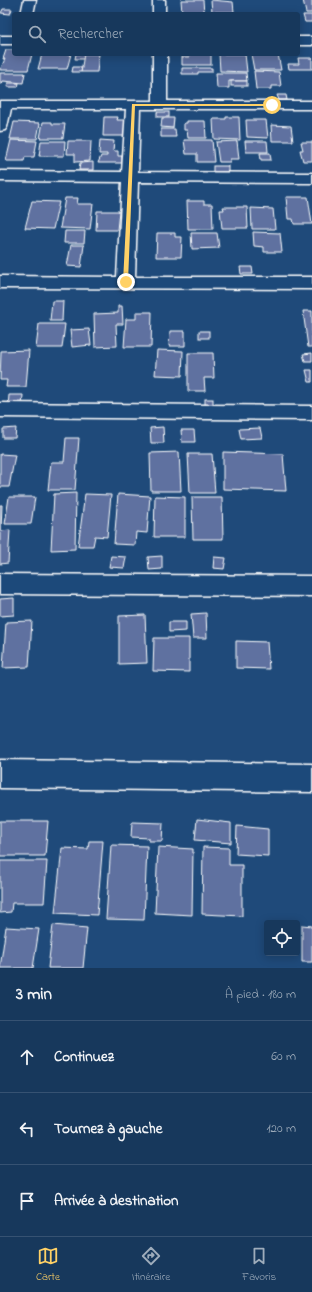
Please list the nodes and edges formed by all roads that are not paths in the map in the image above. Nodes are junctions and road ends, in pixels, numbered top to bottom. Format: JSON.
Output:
{"nodes":[{"id":1,"x":30,"y":0,"type":"edge"},
{"id":2,"x":159,"y":0,"type":"edge"},
{"id":3,"x":27,"y":12,"type":"edge"},
{"id":4,"x":159,"y":12,"type":"edge"},
{"id":5,"x":0,"y":40,"type":"edge"},
{"id":6,"x":12,"y":40,"type":"edge"},
{"id":7,"x":300,"y":41,"type":"edge"},
{"id":8,"x":312,"y":41,"type":"edge"},
{"id":9,"x":160,"y":56,"type":"edge"},
{"id":10,"x":2,"y":105,"type":"edge"},
{"id":11,"x":133,"y":105,"type":"junction"},
{"id":12,"x":160,"y":105,"type":"junction"},
{"id":13,"x":312,"y":105,"type":"edge"},
{"id":14,"x":0,"y":128,"type":"edge"},
{"id":15,"x":0,"y":176,"type":"edge"},
{"id":16,"x":130,"y":177,"type":"junction"},
{"id":17,"x":312,"y":178,"type":"edge"},
{"id":18,"x":0,"y":282,"type":"edge"},
{"id":19,"x":126,"y":282,"type":"junction"},
{"id":20,"x":312,"y":283,"type":"edge"},
{"id":21,"x":0,"y":410,"type":"edge"},
{"id":22,"x":312,"y":413,"type":"edge"},
{"id":23,"x":0,"y":584,"type":"edge"},
{"id":24,"x":312,"y":586,"type":"edge"},
{"id":25,"x":0,"y":774,"type":"edge"},
{"id":26,"x":312,"y":778,"type":"edge"}],
"edges":[{"from":1,"to":3,"type":"street"},
{"from":2,"to":4,"type":"street"},
{"from":5,"to":6,"type":"street"},
{"from":7,"to":8,"type":"street"},
{"from":9,"to":12,"type":"street"},
{"from":10,"to":11,"type":"street"},
{"from":10,"to":14,"type":"street"},
{"from":11,"to":12,"type":"street"},
{"from":11,"to":16,"type":"street"},
{"from":12,"to":13,"type":"street"},
{"from":15,"to":16,"type":"street"},
{"from":16,"to":17,"type":"street"},
{"from":16,"to":19,"type":"street"},
{"from":18,"to":19,"type":"street"},
{"from":19,"to":20,"type":"street"},
{"from":21,"to":22,"type":"street"},
{"from":23,"to":24,"type":"street"},
{"from":25,"to":26,"type":"street"}]}
